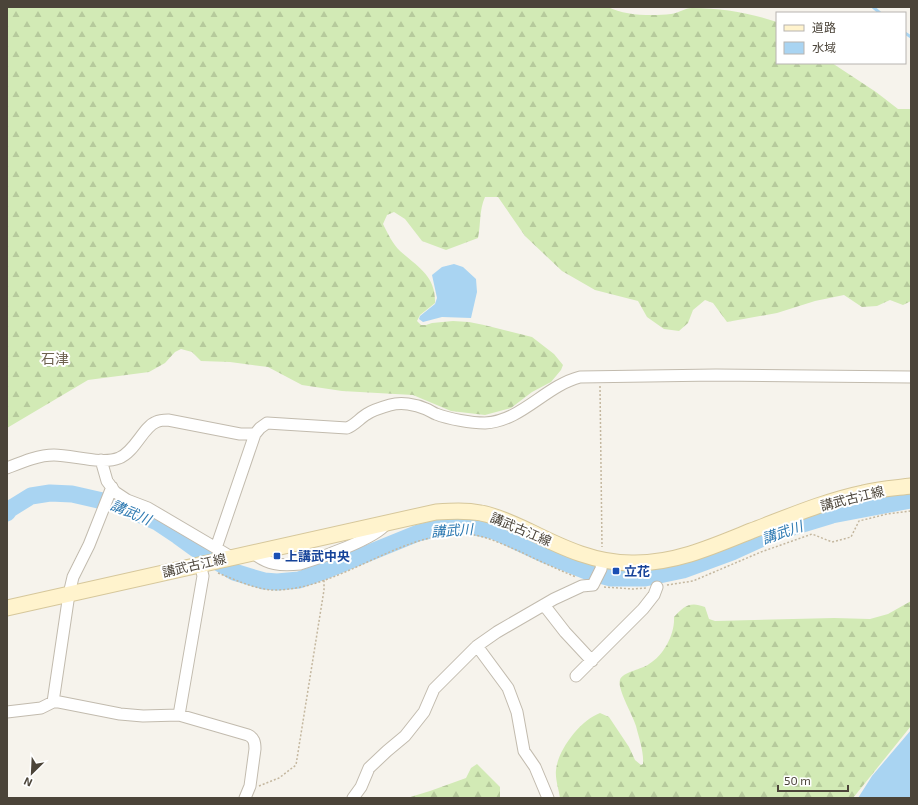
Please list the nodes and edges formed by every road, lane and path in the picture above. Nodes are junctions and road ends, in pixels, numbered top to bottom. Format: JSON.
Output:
{"nodes":[{"id":1,"x":600,"y":376,"type":"junction"},
{"id":2,"x":911,"y":377,"type":"edge"},
{"id":3,"x":255,"y":434,"type":"junction"},
{"id":4,"x":101,"y":460,"type":"junction"},
{"id":5,"x":7,"y":468,"type":"edge"},
{"id":6,"x":911,"y":486,"type":"edge"},
{"id":7,"x":110,"y":491,"type":"junction"},
{"id":8,"x":911,"y":511,"type":"edge"},
{"id":9,"x":388,"y":522,"type":"junction"},
{"id":10,"x":252,"y":552,"type":"junction"},
{"id":11,"x":224,"y":554,"type":"junction"},
{"id":12,"x":203,"y":564,"type":"junction"},
{"id":13,"x":602,"y":565,"type":"junction"},
{"id":14,"x":324,"y":580,"type":"junction"},
{"id":15,"x":595,"y":583,"type":"junction"},
{"id":16,"x":657,"y":587,"type":"junction"},
{"id":17,"x":69,"y":594,"type":"junction"},
{"id":18,"x":544,"y":605,"type":"junction"},
{"id":19,"x":7,"y":608,"type":"edge"},
{"id":20,"x":477,"y":646,"type":"junction"},
{"id":21,"x":592,"y":661,"type":"junction"},
{"id":22,"x":576,"y":676,"type":"dead end"},
{"id":23,"x":54,"y":702,"type":"junction"},
{"id":24,"x":7,"y":712,"type":"edge"},
{"id":25,"x":179,"y":715,"type":"junction"},
{"id":26,"x":250,"y":786,"type":"junction"},
{"id":27,"x":245,"y":798,"type":"edge"},
{"id":28,"x":353,"y":798,"type":"edge"},
{"id":29,"x":548,"y":798,"type":"edge"}],
"edges":[{"from":1,"to":2,"type":"street"},
{"from":1,"to":3,"type":"street"},
{"from":1,"to":13,"type":"path"},
{"from":3,"to":4,"type":"street"},
{"from":3,"to":11,"type":"street"},
{"from":4,"to":5,"type":"street"},
{"from":4,"to":7,"type":"street"},
{"from":6,"to":13,"type":"main road","name":"講武古江線"},
{"from":7,"to":11,"type":"street"},
{"from":7,"to":17,"type":"street"},
{"from":8,"to":16,"type":"path"},
{"from":9,"to":10,"type":"main road","name":"講武古江線"},
{"from":9,"to":10,"type":"street"},
{"from":9,"to":13,"type":"main road","name":"講武古江線"},
{"from":10,"to":11,"type":"main road","name":"講武古江線"},
{"from":11,"to":12,"type":"main road","name":"講武古江線"},
{"from":12,"to":14,"type":"path"},
{"from":12,"to":17,"type":"main road","name":"講武古江線"},
{"from":12,"to":25,"type":"street"},
{"from":13,"to":15,"type":"street"},
{"from":14,"to":15,"type":"path"},
{"from":14,"to":26,"type":"path"},
{"from":15,"to":16,"type":"path"},
{"from":15,"to":18,"type":"street"},
{"from":16,"to":21,"type":"street"},
{"from":17,"to":19,"type":"main road","name":"講武古江線"},
{"from":17,"to":23,"type":"street"},
{"from":18,"to":20,"type":"street"},
{"from":18,"to":21,"type":"street"},
{"from":20,"to":28,"type":"street"},
{"from":20,"to":29,"type":"street"},
{"from":21,"to":22,"type":"street"},
{"from":23,"to":24,"type":"street"},
{"from":23,"to":25,"type":"street"},
{"from":25,"to":26,"type":"street"},
{"from":26,"to":27,"type":"street"}]}
